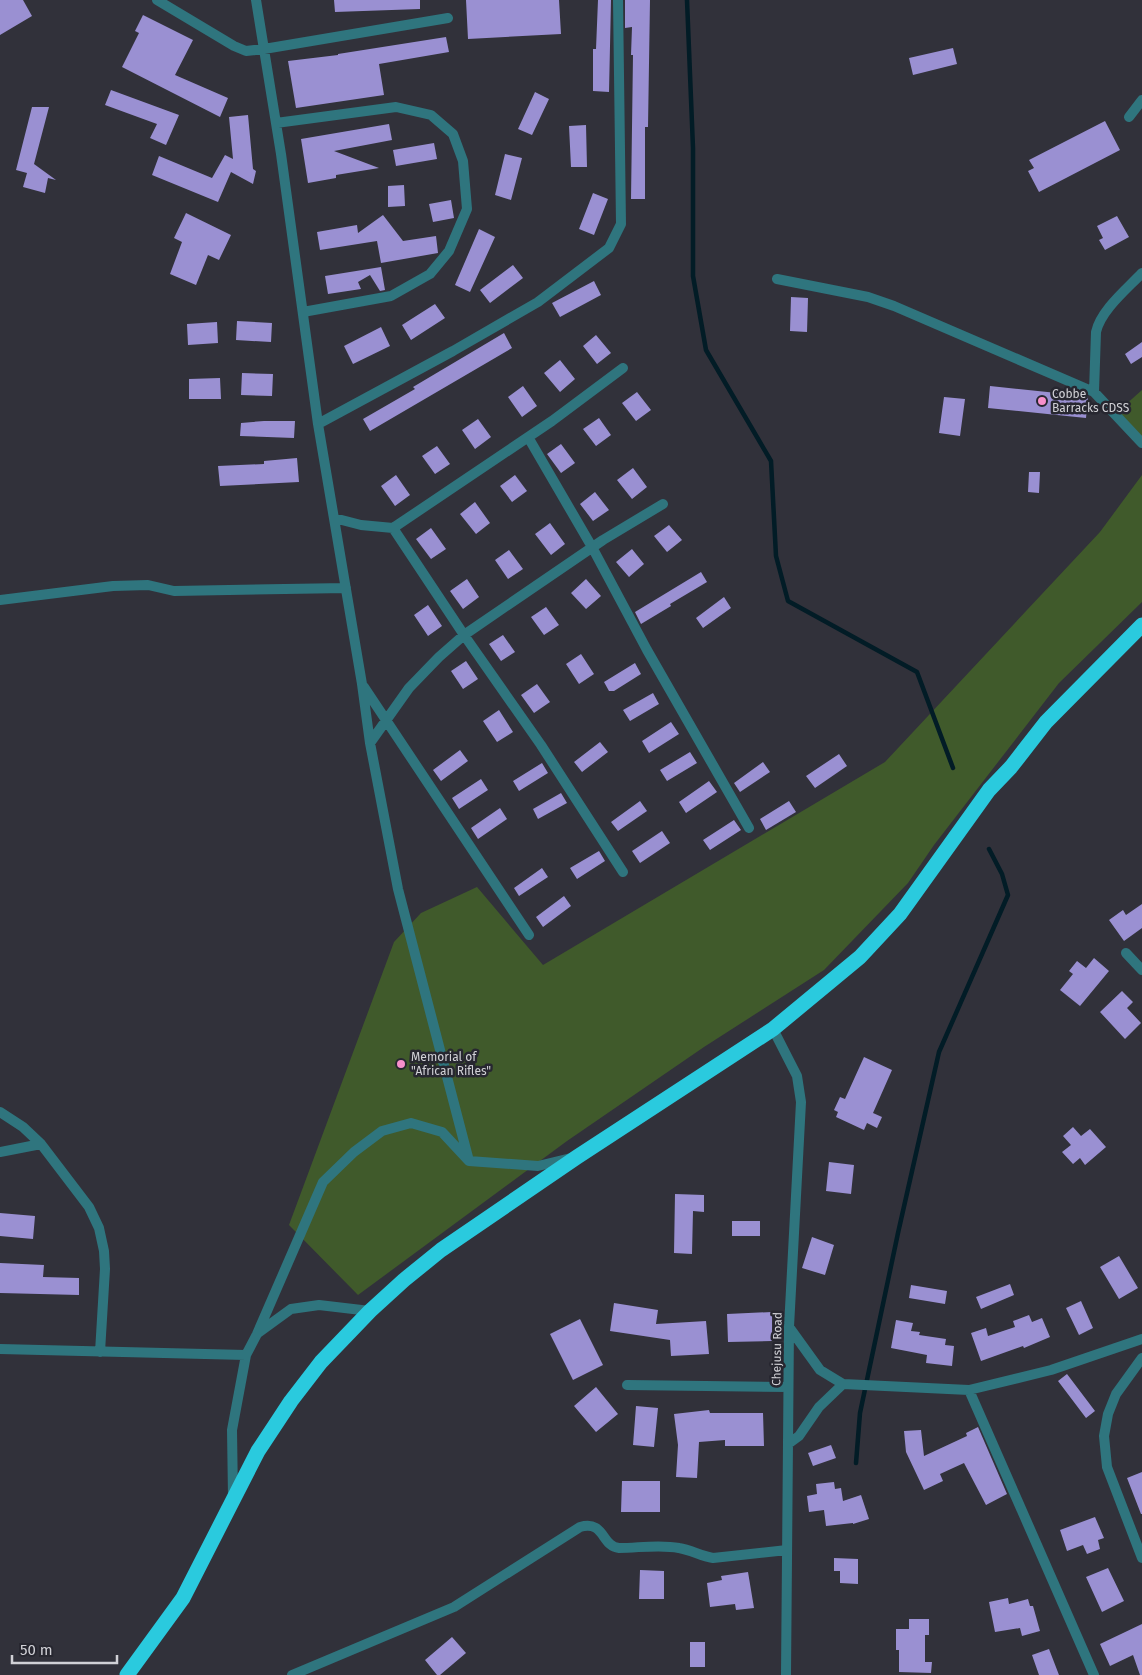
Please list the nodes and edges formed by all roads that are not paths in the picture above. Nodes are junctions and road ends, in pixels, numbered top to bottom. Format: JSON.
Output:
{"nodes":[{"id":1,"x":157,"y":0,"type":"edge"},
{"id":2,"x":256,"y":0,"type":"edge"},
{"id":3,"x":618,"y":0,"type":"edge"},
{"id":4,"x":448,"y":18,"type":"dead end"},
{"id":5,"x":264,"y":49,"type":"junction"},
{"id":6,"x":1142,"y":100,"type":"edge"},
{"id":7,"x":1129,"y":117,"type":"dead end"},
{"id":8,"x":276,"y":123,"type":"junction"},
{"id":9,"x":1142,"y":273,"type":"edge"},
{"id":10,"x":777,"y":279,"type":"dead end"},
{"id":11,"x":303,"y":312,"type":"junction"},
{"id":12,"x":623,"y":368,"type":"dead end"},
{"id":13,"x":1094,"y":392,"type":"junction"},
{"id":14,"x":318,"y":424,"type":"junction"},
{"id":15,"x":528,"y":437,"type":"junction"},
{"id":16,"x":1142,"y":443,"type":"edge"},
{"id":17,"x":663,"y":504,"type":"dead end"},
{"id":18,"x":334,"y":518,"type":"junction"},
{"id":19,"x":393,"y":528,"type":"junction"},
{"id":20,"x":592,"y":547,"type":"junction"},
{"id":21,"x":346,"y":588,"type":"junction"},
{"id":22,"x":0,"y":600,"type":"edge"},
{"id":23,"x":1142,"y":624,"type":"edge"},
{"id":24,"x":464,"y":635,"type":"junction"},
{"id":25,"x":362,"y":684,"type":"junction"},
{"id":26,"x":386,"y":719,"type":"junction"},
{"id":27,"x":370,"y":743,"type":"junction"},
{"id":28,"x":748,"y":828,"type":"dead end"},
{"id":29,"x":623,"y":872,"type":"dead end"},
{"id":30,"x":529,"y":936,"type":"dead end"},
{"id":31,"x":1126,"y":953,"type":"dead end"},
{"id":32,"x":1142,"y":970,"type":"edge"},
{"id":33,"x":773,"y":1029,"type":"junction"},
{"id":34,"x":0,"y":1112,"type":"edge"},
{"id":35,"x":41,"y":1144,"type":"junction"},
{"id":36,"x":0,"y":1152,"type":"edge"},
{"id":37,"x":576,"y":1157,"type":"junction"},
{"id":38,"x":469,"y":1161,"type":"junction"},
{"id":39,"x":370,"y":1311,"type":"junction"},
{"id":40,"x":789,"y":1327,"type":"junction"},
{"id":41,"x":257,"y":1334,"type":"junction"},
{"id":42,"x":1142,"y":1339,"type":"edge"},
{"id":43,"x":0,"y":1350,"type":"edge"},
{"id":44,"x":100,"y":1352,"type":"junction"},
{"id":45,"x":246,"y":1355,"type":"junction"},
{"id":46,"x":1142,"y":1358,"type":"edge"},
{"id":47,"x":843,"y":1384,"type":"junction"},
{"id":48,"x":626,"y":1386,"type":"dead end"},
{"id":49,"x":788,"y":1387,"type":"junction"},
{"id":50,"x":969,"y":1390,"type":"junction"},
{"id":51,"x":788,"y":1444,"type":"junction"},
{"id":52,"x":233,"y":1498,"type":"junction"},
{"id":53,"x":787,"y":1550,"type":"junction"},
{"id":54,"x":1140,"y":1551,"type":"edge"},
{"id":55,"x":129,"y":1674,"type":"edge"},
{"id":56,"x":292,"y":1675,"type":"edge"},
{"id":57,"x":786,"y":1675,"type":"edge"},
{"id":58,"x":1094,"y":1675,"type":"edge"}],
"edges":[{"from":1,"to":5,"type":"street"},
{"from":2,"to":5,"type":"street"},
{"from":3,"to":14,"type":"street"},
{"from":4,"to":5,"type":"street"},
{"from":5,"to":8,"type":"street"},
{"from":6,"to":7,"type":"street"},
{"from":8,"to":11,"type":"street"},
{"from":8,"to":11,"type":"street"},
{"from":9,"to":13,"type":"street"},
{"from":10,"to":13,"type":"street"},
{"from":11,"to":14,"type":"street"},
{"from":12,"to":15,"type":"street"},
{"from":13,"to":16,"type":"street"},
{"from":14,"to":18,"type":"street"},
{"from":15,"to":19,"type":"street"},
{"from":15,"to":20,"type":"street"},
{"from":17,"to":20,"type":"street"},
{"from":18,"to":19,"type":"street"},
{"from":18,"to":21,"type":"street"},
{"from":19,"to":24,"type":"street"},
{"from":20,"to":24,"type":"street"},
{"from":20,"to":28,"type":"street"},
{"from":21,"to":22,"type":"street"},
{"from":21,"to":25,"type":"street"},
{"from":23,"to":33,"type":"highway"},
{"from":24,"to":26,"type":"street"},
{"from":24,"to":29,"type":"street"},
{"from":25,"to":26,"type":"street"},
{"from":25,"to":27,"type":"street"},
{"from":26,"to":27,"type":"street"},
{"from":26,"to":30,"type":"street"},
{"from":27,"to":38,"type":"street"},
{"from":31,"to":32,"type":"street"},
{"from":33,"to":37,"type":"highway"},
{"from":33,"to":40,"type":"street","name":"Chejusu Road"},
{"from":34,"to":35,"type":"street"},
{"from":35,"to":36,"type":"street"},
{"from":35,"to":44,"type":"street"},
{"from":37,"to":38,"type":"street"},
{"from":37,"to":39,"type":"highway"},
{"from":38,"to":41,"type":"street"},
{"from":39,"to":41,"type":"street"},
{"from":39,"to":52,"type":"highway"},
{"from":40,"to":47,"type":"street"},
{"from":40,"to":49,"type":"street","name":"Chejusu Road"},
{"from":41,"to":45,"type":"street"},
{"from":42,"to":50,"type":"street"},
{"from":43,"to":44,"type":"street"},
{"from":44,"to":45,"type":"street"},
{"from":45,"to":52,"type":"street"},
{"from":46,"to":54,"type":"street"},
{"from":47,"to":50,"type":"street"},
{"from":47,"to":51,"type":"street"},
{"from":48,"to":49,"type":"street"},
{"from":49,"to":51,"type":"street","name":"Chejusu Road"},
{"from":50,"to":58,"type":"street"},
{"from":51,"to":53,"type":"street","name":"Chejusu Road"},
{"from":52,"to":55,"type":"highway"},
{"from":53,"to":56,"type":"street"},
{"from":53,"to":57,"type":"street","name":"Chejusu Road"}]}
